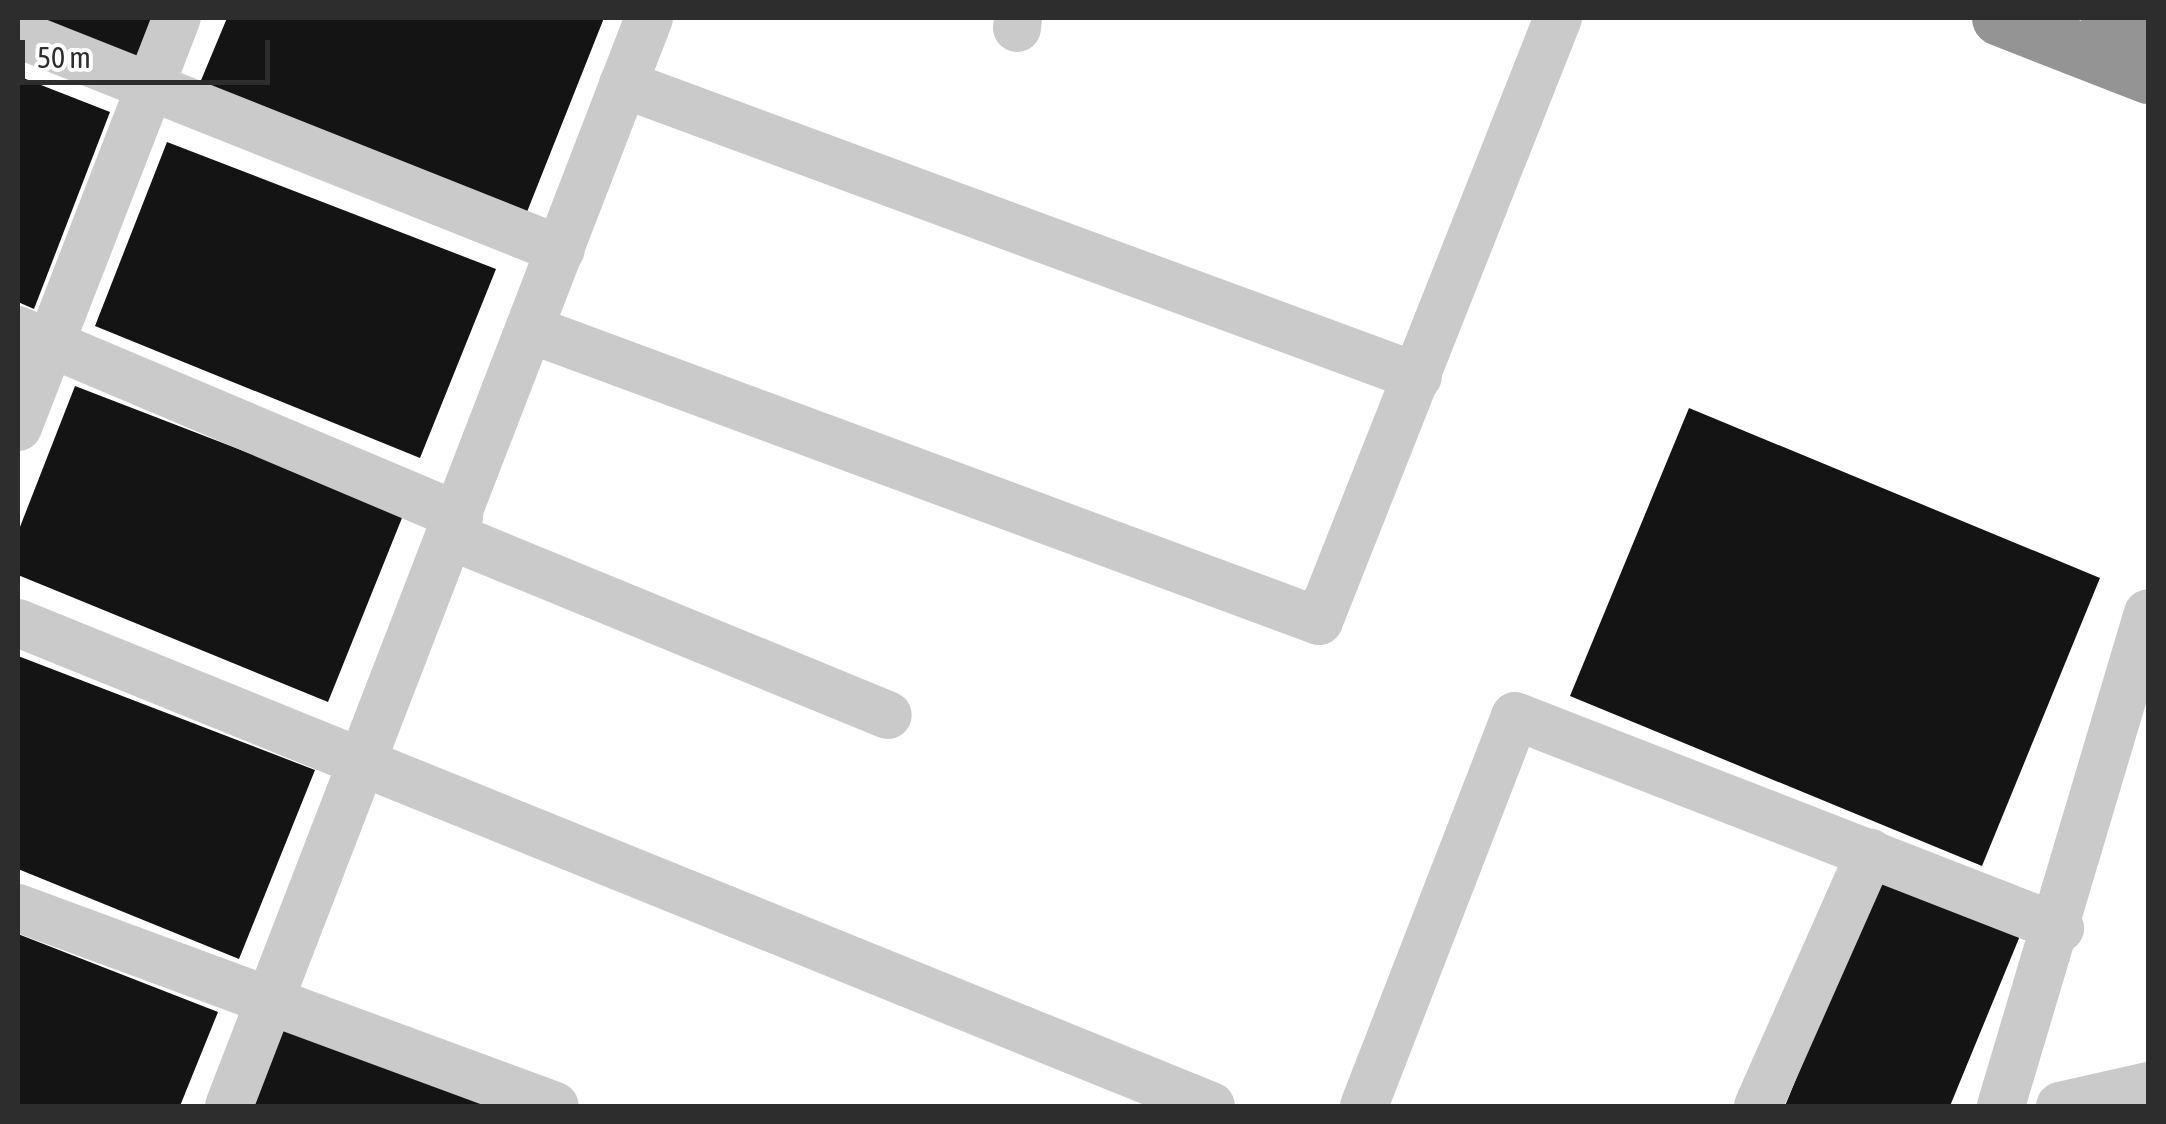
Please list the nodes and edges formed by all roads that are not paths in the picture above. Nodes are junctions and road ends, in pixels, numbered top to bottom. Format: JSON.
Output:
{"nodes":[{"id":1,"x":177,"y":18,"type":"edge"},
{"id":2,"x":649,"y":18,"type":"edge"},
{"id":3,"x":1558,"y":18,"type":"edge"},
{"id":4,"x":1999,"y":18,"type":"edge"},
{"id":5,"x":2108,"y":18,"type":"edge"},
{"id":6,"x":2148,"y":31,"type":"edge"},
{"id":7,"x":18,"y":34,"type":"edge"},
{"id":8,"x":2148,"y":76,"type":"edge"},
{"id":9,"x":151,"y":84,"type":"junction"},
{"id":10,"x":623,"y":84,"type":"junction"},
{"id":11,"x":561,"y":250,"type":"junction"},
{"id":12,"x":532,"y":330,"type":"junction"},
{"id":13,"x":33,"y":336,"type":"edge"},
{"id":14,"x":1418,"y":377,"type":"junction"},
{"id":15,"x":18,"y":427,"type":"edge"},
{"id":16,"x":455,"y":526,"type":"junction"},
{"id":17,"x":2148,"y":613,"type":"edge"},
{"id":18,"x":18,"y":623,"type":"edge"},
{"id":19,"x":888,"y":715,"type":"dead end"},
{"id":20,"x":360,"y":764,"type":"junction"},
{"id":21,"x":1870,"y":853,"type":"junction"},
{"id":22,"x":18,"y":908,"type":"edge"},
{"id":23,"x":2060,"y":928,"type":"junction"},
{"id":24,"x":268,"y":1003,"type":"junction"},
{"id":25,"x":2148,"y":1086,"type":"edge"},
{"id":26,"x":229,"y":1106,"type":"edge"},
{"id":27,"x":555,"y":1106,"type":"edge"},
{"id":28,"x":1212,"y":1106,"type":"edge"},
{"id":29,"x":1364,"y":1106,"type":"edge"},
{"id":30,"x":1758,"y":1106,"type":"edge"},
{"id":31,"x":2001,"y":1106,"type":"edge"},
{"id":32,"x":2060,"y":1106,"type":"edge"}],
"edges":[{"from":1,"to":9,"type":"street"},
{"from":2,"to":10,"type":"street"},
{"from":3,"to":14,"type":"street"},
{"from":4,"to":8,"type":"highway"},
{"from":5,"to":6,"type":"highway"},
{"from":7,"to":9,"type":"street"},
{"from":9,"to":11,"type":"street"},
{"from":9,"to":13,"type":"street"},
{"from":10,"to":11,"type":"street"},
{"from":10,"to":14,"type":"street"},
{"from":11,"to":12,"type":"street"},
{"from":12,"to":14,"type":"street"},
{"from":12,"to":16,"type":"street"},
{"from":13,"to":15,"type":"street"},
{"from":13,"to":16,"type":"street"},
{"from":16,"to":19,"type":"street"},
{"from":16,"to":20,"type":"street"},
{"from":17,"to":23,"type":"street"},
{"from":18,"to":20,"type":"street"},
{"from":20,"to":24,"type":"street"},
{"from":20,"to":28,"type":"street"},
{"from":21,"to":23,"type":"street"},
{"from":21,"to":29,"type":"street"},
{"from":21,"to":30,"type":"street"},
{"from":22,"to":24,"type":"street"},
{"from":23,"to":31,"type":"street"},
{"from":24,"to":26,"type":"street"},
{"from":24,"to":27,"type":"street"},
{"from":25,"to":32,"type":"street"}]}
